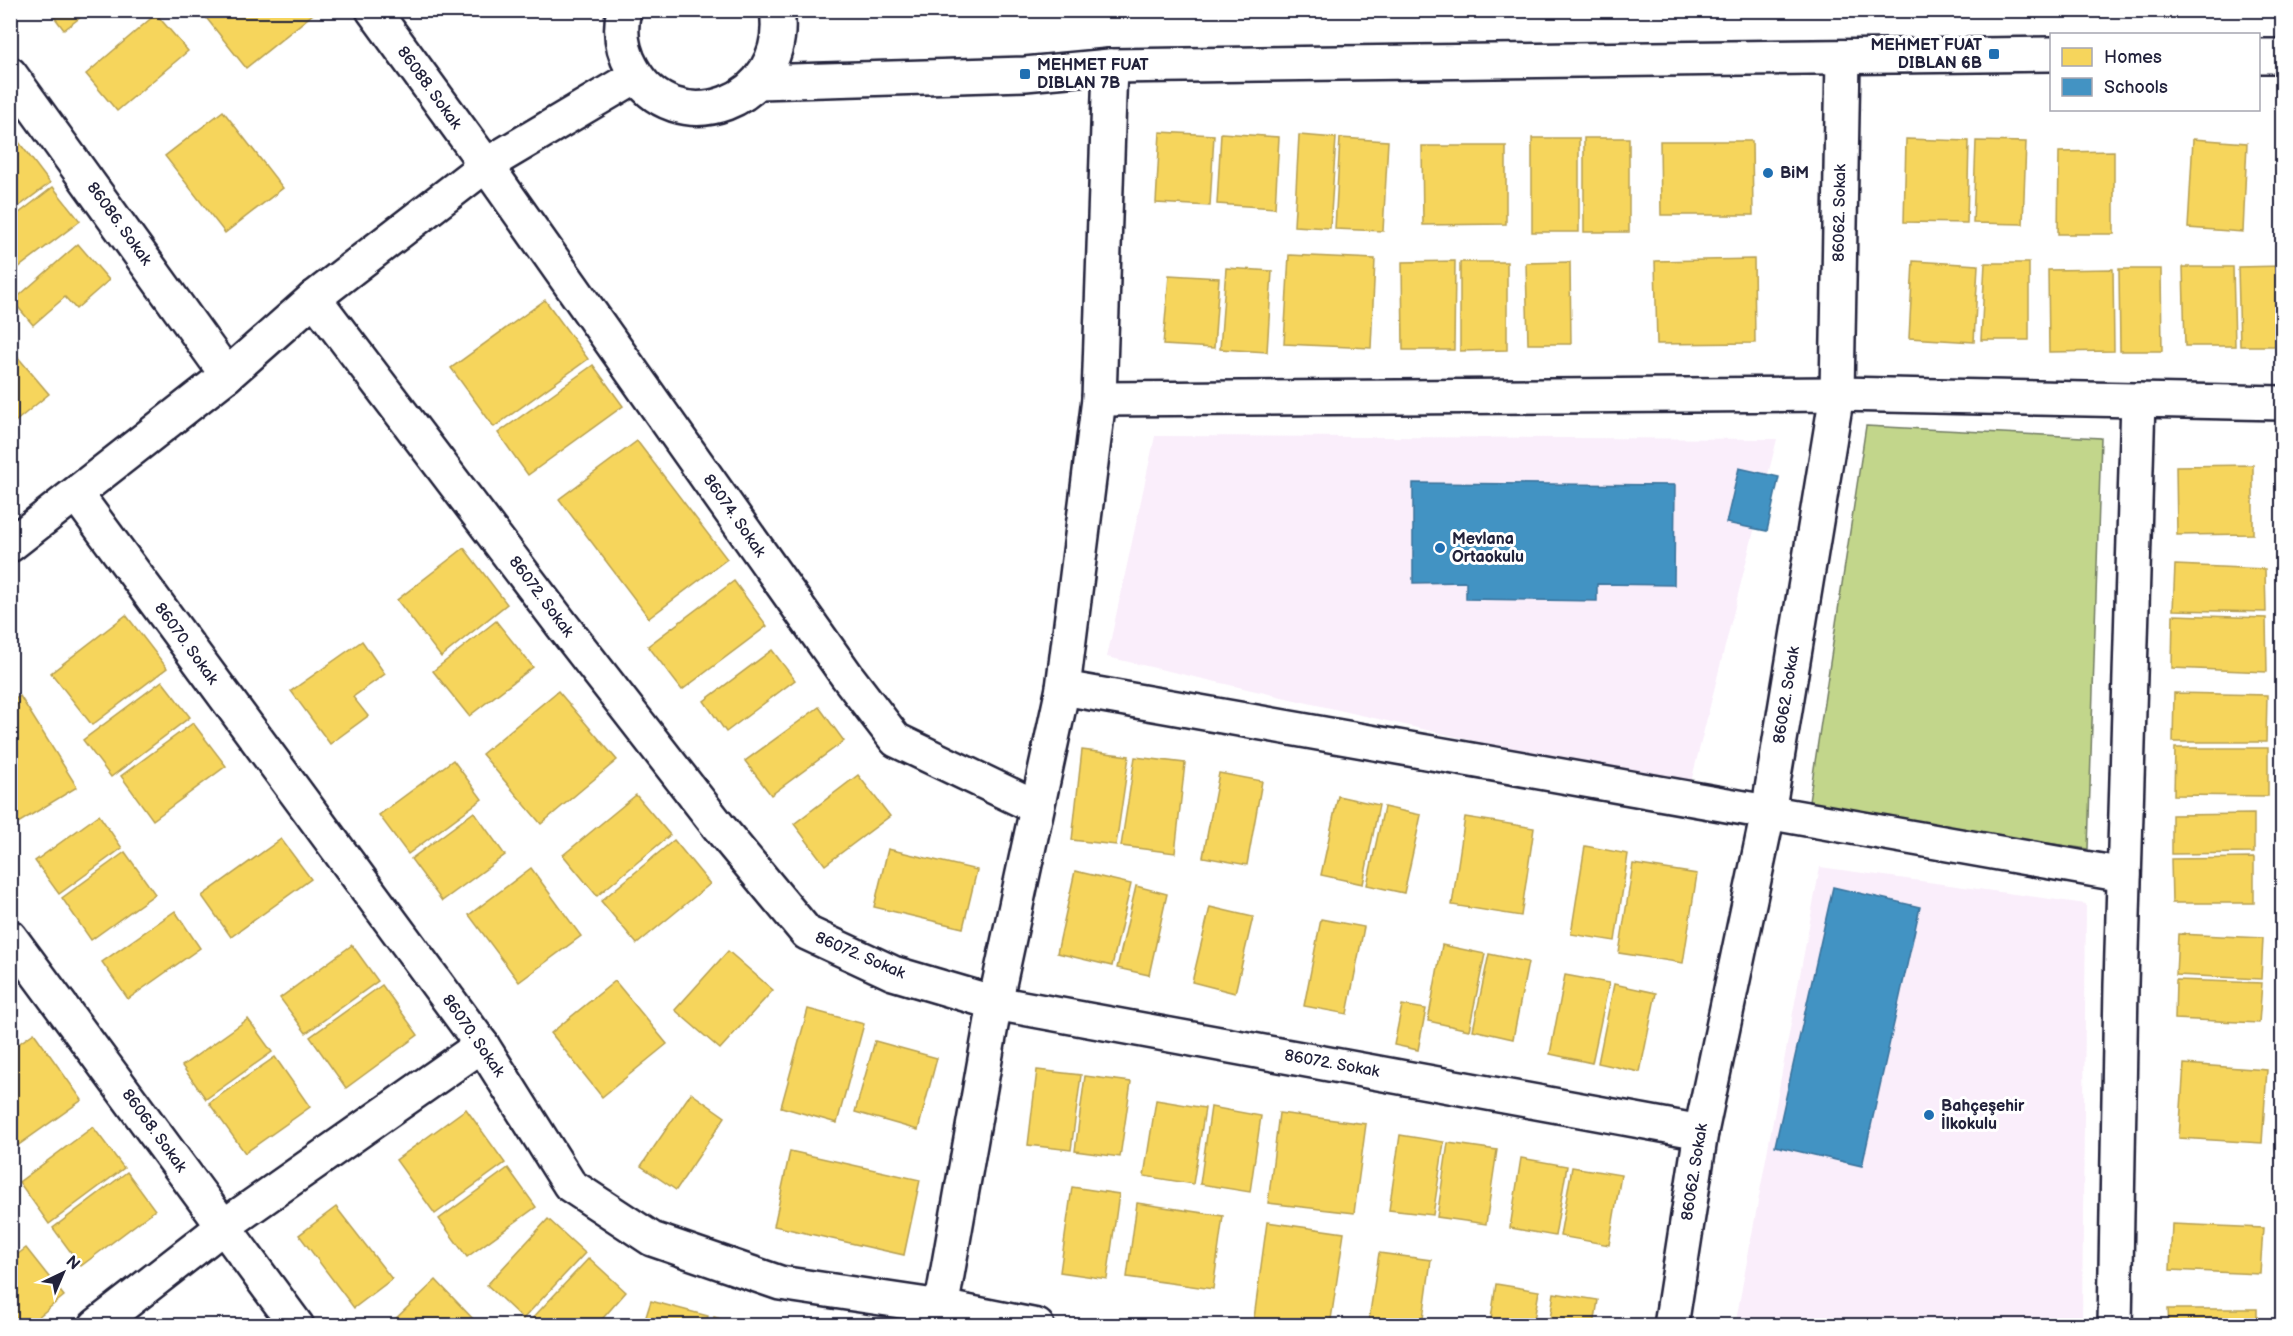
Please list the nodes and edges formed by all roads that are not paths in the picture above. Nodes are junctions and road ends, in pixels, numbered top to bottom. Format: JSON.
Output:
{"nodes":[{"id":1,"x":373,"y":10,"type":"edge"},
{"id":2,"x":624,"y":10,"type":"edge"},
{"id":3,"x":777,"y":10,"type":"edge"},
{"id":4,"x":2050,"y":54,"type":"edge"},
{"id":5,"x":2260,"y":56,"type":"edge"},
{"id":6,"x":2283,"y":56,"type":"edge"},
{"id":7,"x":1843,"y":57,"type":"junction"},
{"id":8,"x":1110,"y":66,"type":"junction"},
{"id":9,"x":10,"y":74,"type":"edge"},
{"id":10,"x":636,"y":76,"type":"junction"},
{"id":11,"x":759,"y":82,"type":"junction"},
{"id":12,"x":486,"y":165,"type":"junction"},
{"id":13,"x":314,"y":298,"type":"junction"},
{"id":14,"x":227,"y":375,"type":"junction"},
{"id":15,"x":1837,"y":394,"type":"junction"},
{"id":16,"x":1099,"y":399,"type":"junction"},
{"id":17,"x":2138,"y":400,"type":"junction"},
{"id":18,"x":2283,"y":403,"type":"edge"},
{"id":19,"x":76,"y":494,"type":"junction"},
{"id":20,"x":10,"y":545,"type":"edge"},
{"id":21,"x":1063,"y":688,"type":"junction"},
{"id":22,"x":1036,"y":807,"type":"junction"},
{"id":23,"x":1768,"y":813,"type":"junction"},
{"id":24,"x":2124,"y":875,"type":"junction"},
{"id":25,"x":10,"y":937,"type":"edge"},
{"id":26,"x":995,"y":1002,"type":"junction"},
{"id":27,"x":482,"y":1045,"type":"junction"},
{"id":28,"x":1701,"y":1132,"type":"junction"},
{"id":29,"x":224,"y":1226,"type":"junction"},
{"id":30,"x":940,"y":1316,"type":"edge"},
{"id":31,"x":96,"y":1326,"type":"edge"},
{"id":32,"x":297,"y":1326,"type":"edge"},
{"id":33,"x":1037,"y":1326,"type":"edge"},
{"id":34,"x":1671,"y":1326,"type":"edge"},
{"id":35,"x":2115,"y":1326,"type":"edge"}],
"edges":[{"from":1,"to":12,"type":"street","name":"86088. Sokak"},
{"from":2,"to":10,"type":"street"},
{"from":3,"to":11,"type":"street"},
{"from":4,"to":7,"type":"street"},
{"from":5,"to":6,"type":"street"},
{"from":7,"to":8,"type":"street"},
{"from":7,"to":15,"type":"street","name":"86062. Sokak"},
{"from":8,"to":11,"type":"street"},
{"from":8,"to":16,"type":"street"},
{"from":9,"to":14,"type":"street","name":"86086. Sokak"},
{"from":10,"to":11,"type":"street"},
{"from":10,"to":12,"type":"street"},
{"from":12,"to":13,"type":"street"},
{"from":12,"to":22,"type":"street","name":"86074. Sokak"},
{"from":13,"to":14,"type":"street"},
{"from":13,"to":26,"type":"street","name":"86072. Sokak"},
{"from":14,"to":19,"type":"street"},
{"from":15,"to":16,"type":"street"},
{"from":15,"to":17,"type":"street"},
{"from":15,"to":23,"type":"street","name":"86062. Sokak"},
{"from":16,"to":21,"type":"street"},
{"from":17,"to":18,"type":"street"},
{"from":17,"to":24,"type":"street"},
{"from":19,"to":20,"type":"street"},
{"from":19,"to":27,"type":"street","name":"86070. Sokak"},
{"from":21,"to":22,"type":"street"},
{"from":21,"to":23,"type":"street"},
{"from":22,"to":26,"type":"street"},
{"from":23,"to":24,"type":"street"},
{"from":23,"to":28,"type":"street","name":"86062. Sokak"},
{"from":24,"to":35,"type":"street"},
{"from":25,"to":29,"type":"street","name":"86068. Sokak"},
{"from":26,"to":28,"type":"street","name":"86072. Sokak"},
{"from":26,"to":30,"type":"street"},
{"from":27,"to":29,"type":"street"},
{"from":27,"to":30,"type":"street","name":"86070. Sokak"},
{"from":28,"to":34,"type":"street","name":"86062. Sokak"},
{"from":29,"to":31,"type":"street"},
{"from":29,"to":32,"type":"street","name":"86068. Sokak"},
{"from":30,"to":33,"type":"street","name":"86070. Sokak"}]}
